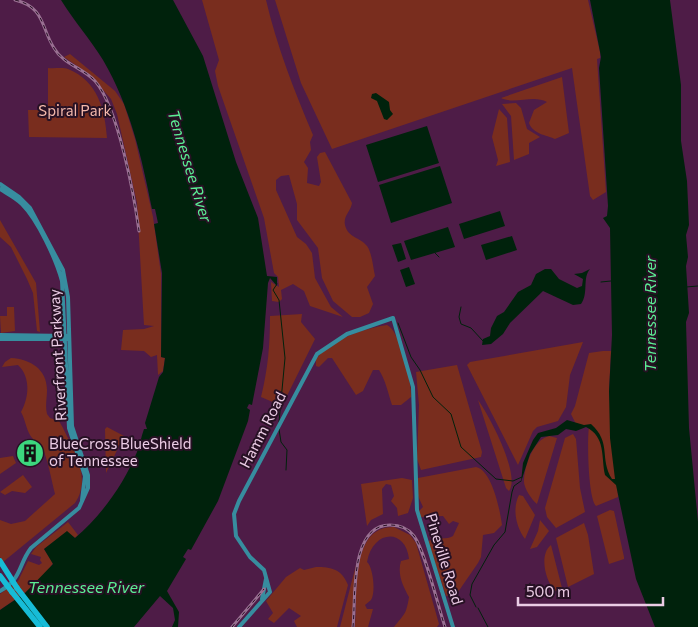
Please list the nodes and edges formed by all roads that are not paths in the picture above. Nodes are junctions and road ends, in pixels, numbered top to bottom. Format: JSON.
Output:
{"nodes":[{"id":1,"x":0,"y":184,"type":"edge"},
{"id":2,"x":0,"y":189,"type":"edge"},
{"id":3,"x":394,"y":318,"type":"joint"},
{"id":4,"x":0,"y":335,"type":"edge"},
{"id":5,"x":68,"y":338,"type":"junction"},
{"id":6,"x":0,"y":339,"type":"edge"},
{"id":7,"x":0,"y":561,"type":"edge"},
{"id":8,"x":0,"y":567,"type":"edge"},
{"id":9,"x":266,"y":575,"type":"junction"},
{"id":10,"x":0,"y":577,"type":"edge"},
{"id":11,"x":15,"y":590,"type":"junction"},
{"id":12,"x":0,"y":591,"type":"edge"},
{"id":13,"x":261,"y":602,"type":"junction"},
{"id":14,"x":40,"y":627,"type":"edge"},
{"id":15,"x":47,"y":627,"type":"edge"},
{"id":16,"x":239,"y":627,"type":"edge"},
{"id":17,"x":453,"y":627,"type":"edge"}],
"edges":[{"from":1,"to":5,"type":"main road","name":"Riverfront Parkway"},
{"from":2,"to":5,"type":"main road","name":"Riverfront Parkway"},
{"from":3,"to":9,"type":"main road","name":"Hamm Road"},
{"from":3,"to":17,"type":"main road","name":"Pineville Road"},
{"from":4,"to":5,"type":"main road"},
{"from":5,"to":6,"type":"main road"},
{"from":5,"to":12,"type":"main road","name":"Riverfront Parkway"},
{"from":7,"to":11,"type":"highway","bridge":true},
{"from":8,"to":11,"type":"highway","bridge":true},
{"from":9,"to":13,"type":"main road"},
{"from":9,"to":13,"type":"main road","name":"Hamm Road"},
{"from":10,"to":11,"type":"highway","bridge":true},
{"from":11,"to":14,"type":"highway"},
{"from":11,"to":15,"type":"highway"},
{"from":13,"to":16,"type":"main road"}]}
